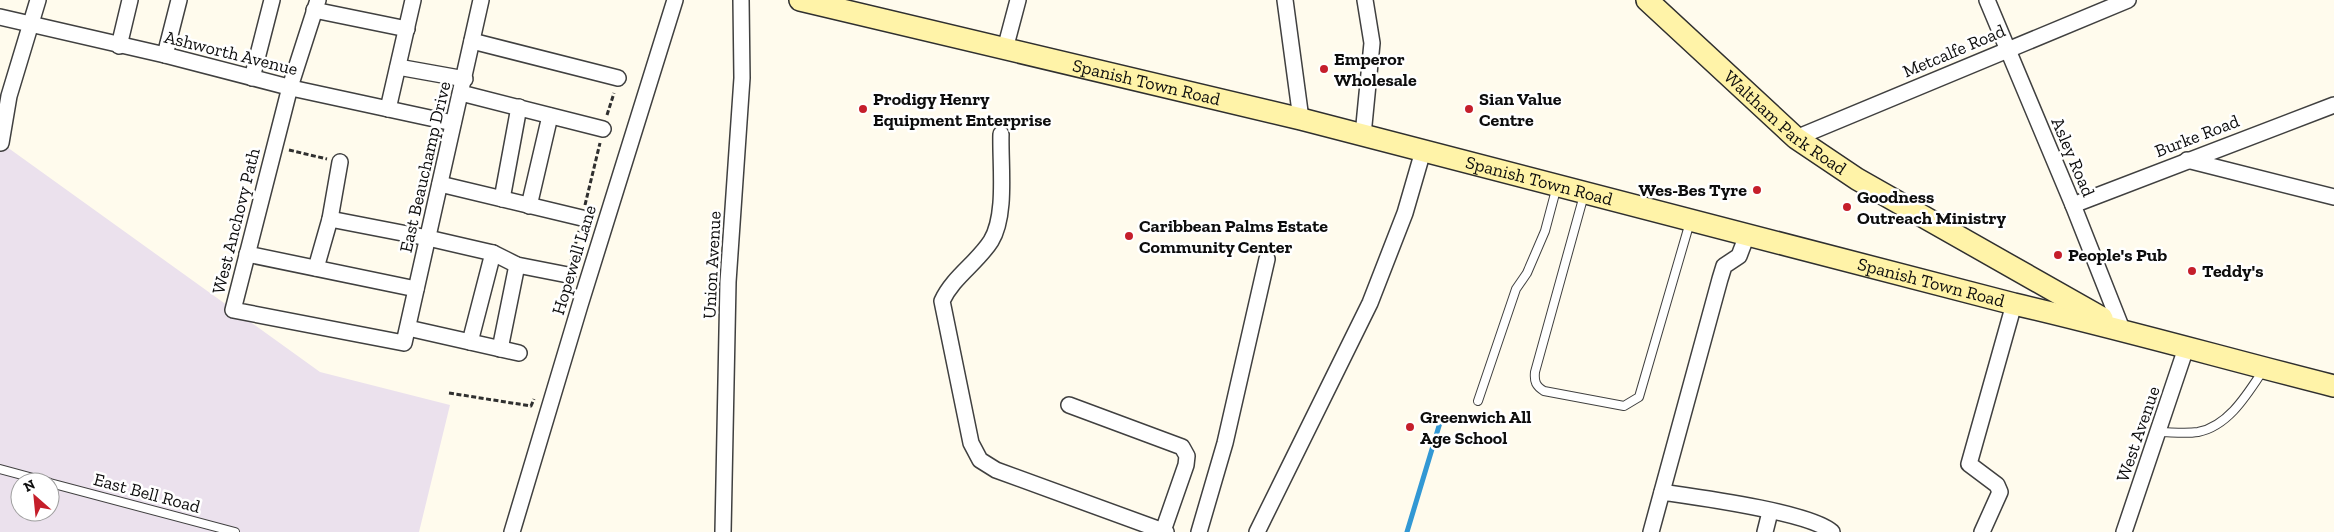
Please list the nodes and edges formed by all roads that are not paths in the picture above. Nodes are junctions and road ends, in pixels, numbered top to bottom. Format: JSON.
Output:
{"nodes":[{"id":1,"x":38,"y":0,"type":"edge"},
{"id":2,"x":130,"y":0,"type":"edge"},
{"id":3,"x":179,"y":0,"type":"edge"},
{"id":4,"x":271,"y":0,"type":"edge"},
{"id":5,"x":413,"y":0,"type":"edge"},
{"id":6,"x":481,"y":0,"type":"edge"},
{"id":7,"x":675,"y":0,"type":"edge"},
{"id":8,"x":741,"y":0,"type":"edge"},
{"id":9,"x":800,"y":0,"type":"edge"},
{"id":10,"x":1018,"y":0,"type":"edge"},
{"id":11,"x":1285,"y":0,"type":"edge"},
{"id":12,"x":1365,"y":0,"type":"edge"},
{"id":13,"x":1647,"y":0,"type":"edge"},
{"id":14,"x":1987,"y":0,"type":"edge"},
{"id":15,"x":2128,"y":0,"type":"edge"},
{"id":16,"x":829,"y":3,"type":"edge"},
{"id":17,"x":316,"y":5,"type":"edge"},
{"id":18,"x":0,"y":18,"type":"edge"},
{"id":19,"x":32,"y":25,"type":"junction"},
{"id":20,"x":407,"y":29,"type":"junction"},
{"id":21,"x":472,"y":40,"type":"junction"},
{"id":22,"x":119,"y":46,"type":"junction"},
{"id":23,"x":1005,"y":49,"type":"junction"},
{"id":24,"x":2007,"y":50,"type":"junction"},
{"id":25,"x":165,"y":55,"type":"junction"},
{"id":26,"x":398,"y":67,"type":"junction"},
{"id":27,"x":252,"y":78,"type":"junction"},
{"id":28,"x":618,"y":78,"type":"dead end"},
{"id":29,"x":463,"y":86,"type":"junction"},
{"id":30,"x":290,"y":87,"type":"junction"},
{"id":31,"x":2334,"y":105,"type":"edge"},
{"id":32,"x":519,"y":107,"type":"junction"},
{"id":33,"x":388,"y":109,"type":"junction"},
{"id":34,"x":550,"y":116,"type":"junction"},
{"id":35,"x":1301,"y":119,"type":"junction"},
{"id":36,"x":453,"y":123,"type":"junction"},
{"id":37,"x":603,"y":129,"type":"dead end"},
{"id":38,"x":1001,"y":134,"type":"dead end"},
{"id":39,"x":1363,"y":135,"type":"junction"},
{"id":40,"x":1796,"y":138,"type":"junction"},
{"id":41,"x":1,"y":143,"type":"edge"},
{"id":42,"x":1423,"y":151,"type":"junction"},
{"id":43,"x":2187,"y":160,"type":"junction"},
{"id":44,"x":340,"y":162,"type":"road end"},
{"id":45,"x":440,"y":184,"type":"junction"},
{"id":46,"x":1557,"y":186,"type":"junction"},
{"id":47,"x":1585,"y":193,"type":"junction"},
{"id":48,"x":2334,"y":197,"type":"edge"},
{"id":49,"x":502,"y":199,"type":"junction"},
{"id":50,"x":2073,"y":205,"type":"junction"},
{"id":51,"x":529,"y":206,"type":"junction"},
{"id":52,"x":582,"y":218,"type":"dead end"},
{"id":53,"x":330,"y":220,"type":"junction"},
{"id":54,"x":1690,"y":221,"type":"junction"},
{"id":55,"x":1747,"y":235,"type":"junction"},
{"id":56,"x":428,"y":238,"type":"junction"},
{"id":57,"x":492,"y":252,"type":"junction"},
{"id":58,"x":247,"y":254,"type":"junction"},
{"id":59,"x":1267,"y":259,"type":"dead end"},
{"id":60,"x":517,"y":265,"type":"junction"},
{"id":61,"x":316,"y":268,"type":"junction"},
{"id":62,"x":568,"y":274,"type":"dead end"},
{"id":63,"x":416,"y":289,"type":"junction"},
{"id":64,"x":2014,"y":304,"type":"junction"},
{"id":65,"x":2122,"y":329,"type":"junction"},
{"id":66,"x":406,"y":335,"type":"junction"},
{"id":67,"x":470,"y":342,"type":"junction"},
{"id":68,"x":2186,"y":348,"type":"junction"},
{"id":69,"x":500,"y":349,"type":"junction"},
{"id":70,"x":519,"y":353,"type":"dead end"},
{"id":71,"x":2264,"y":368,"type":"junction"},
{"id":72,"x":2334,"y":386,"type":"edge"},
{"id":73,"x":1478,"y":401,"type":"dead end"},
{"id":74,"x":1069,"y":405,"type":"dead end"},
{"id":75,"x":2158,"y":432,"type":"junction"},
{"id":76,"x":60,"y":485,"type":"edge"},
{"id":77,"x":1662,"y":492,"type":"junction"},
{"id":78,"x":1770,"y":512,"type":"junction"},
{"id":79,"x":1158,"y":531,"type":"edge"},
{"id":80,"x":235,"y":532,"type":"edge"},
{"id":81,"x":512,"y":532,"type":"edge"},
{"id":82,"x":723,"y":532,"type":"edge"},
{"id":83,"x":1199,"y":532,"type":"edge"},
{"id":84,"x":1257,"y":532,"type":"edge"},
{"id":85,"x":1651,"y":532,"type":"edge"},
{"id":86,"x":1764,"y":532,"type":"edge"},
{"id":87,"x":1832,"y":532,"type":"edge"},
{"id":88,"x":1982,"y":532,"type":"edge"},
{"id":89,"x":2125,"y":532,"type":"edge"}],
"edges":[{"from":1,"to":19,"type":"street"},
{"from":2,"to":22,"type":"street"},
{"from":3,"to":25,"type":"street"},
{"from":4,"to":27,"type":"street"},
{"from":5,"to":20,"type":"street"},
{"from":6,"to":21,"type":"street","name":"East Beauchamp Drive"},
{"from":7,"to":81,"type":"street","name":"Hopewell Lane"},
{"from":8,"to":82,"type":"street","name":"Union Avenue"},
{"from":9,"to":16,"type":"main road","name":"Spanish Town Road"},
{"from":10,"to":23,"type":"street"},
{"from":11,"to":35,"type":"street"},
{"from":12,"to":39,"type":"street"},
{"from":13,"to":40,"type":"main road","name":"Waltham Park Road"},
{"from":14,"to":24,"type":"street","name":"Asley Road"},
{"from":15,"to":24,"type":"street","name":"Metcalfe Road"},
{"from":16,"to":23,"type":"main road","name":"Spanish Town Road"},
{"from":17,"to":20,"type":"street"},
{"from":17,"to":30,"type":"street","name":"West Anchovy Path"},
{"from":18,"to":19,"type":"street","name":"Ashworth Avenue"},
{"from":19,"to":22,"type":"street","name":"Ashworth Avenue"},
{"from":19,"to":41,"type":"street"},
{"from":20,"to":26,"type":"street"},
{"from":21,"to":28,"type":"street"},
{"from":21,"to":29,"type":"street","name":"East Beauchamp Drive"},
{"from":22,"to":25,"type":"street","name":"Ashworth Avenue"},
{"from":23,"to":35,"type":"main road","name":"Spanish Town Road"},
{"from":24,"to":40,"type":"street","name":"Metcalfe Road"},
{"from":24,"to":50,"type":"street","name":"Asley Road"},
{"from":25,"to":27,"type":"street","name":"Ashworth Avenue"},
{"from":26,"to":29,"type":"street"},
{"from":26,"to":33,"type":"street"},
{"from":27,"to":30,"type":"street","name":"Ashworth Avenue"},
{"from":29,"to":32,"type":"street"},
{"from":29,"to":36,"type":"street","name":"East Beauchamp Drive"},
{"from":30,"to":33,"type":"street","name":"Ashworth Avenue"},
{"from":30,"to":58,"type":"street","name":"West Anchovy Path"},
{"from":31,"to":43,"type":"street","name":"Burke Road"},
{"from":32,"to":34,"type":"street"},
{"from":32,"to":49,"type":"street"},
{"from":33,"to":36,"type":"street","name":"Ashworth Avenue"},
{"from":34,"to":37,"type":"street"},
{"from":34,"to":51,"type":"street"},
{"from":35,"to":39,"type":"main road","name":"Spanish Town Road"},
{"from":36,"to":45,"type":"street","name":"East Beauchamp Drive"},
{"from":38,"to":79,"type":"street"},
{"from":39,"to":42,"type":"main road","name":"Spanish Town Road"},
{"from":40,"to":65,"type":"main road","name":"Waltham Park Road"},
{"from":42,"to":46,"type":"main road","name":"Spanish Town Road"},
{"from":42,"to":84,"type":"street"},
{"from":43,"to":48,"type":"street"},
{"from":43,"to":50,"type":"street","name":"Burke Road"},
{"from":44,"to":53,"type":"street"},
{"from":45,"to":49,"type":"street"},
{"from":45,"to":56,"type":"street","name":"East Beauchamp Drive"},
{"from":46,"to":47,"type":"main road","name":"Spanish Town Road"},
{"from":46,"to":73,"type":"lane"},
{"from":47,"to":54,"type":"main road","name":"Spanish Town Road"},
{"from":47,"to":54,"type":"lane"},
{"from":49,"to":51,"type":"street"},
{"from":50,"to":65,"type":"street","name":"Asley Road"},
{"from":51,"to":52,"type":"street"},
{"from":53,"to":56,"type":"street"},
{"from":53,"to":61,"type":"street"},
{"from":54,"to":55,"type":"main road","name":"Spanish Town Road"},
{"from":55,"to":64,"type":"main road","name":"Spanish Town Road"},
{"from":55,"to":77,"type":"street"},
{"from":56,"to":57,"type":"street"},
{"from":56,"to":63,"type":"street","name":"East Beauchamp Drive"},
{"from":57,"to":60,"type":"street"},
{"from":57,"to":67,"type":"street"},
{"from":58,"to":61,"type":"street"},
{"from":58,"to":66,"type":"street","name":"West Anchovy Path"},
{"from":59,"to":83,"type":"street"},
{"from":60,"to":62,"type":"street"},
{"from":60,"to":69,"type":"street"},
{"from":61,"to":63,"type":"street"},
{"from":63,"to":66,"type":"street","name":"East Beauchamp Drive"},
{"from":64,"to":65,"type":"main road","name":"Spanish Town Road"},
{"from":64,"to":88,"type":"street"},
{"from":65,"to":68,"type":"main road","name":"Spanish Town Road"},
{"from":66,"to":67,"type":"street"},
{"from":67,"to":69,"type":"street"},
{"from":68,"to":71,"type":"main road","name":"Spanish Town Road"},
{"from":68,"to":75,"type":"street","name":"West Avenue"},
{"from":69,"to":70,"type":"street"},
{"from":71,"to":72,"type":"main road","name":"Spanish Town Road"},
{"from":71,"to":75,"type":"lane"},
{"from":74,"to":79,"type":"street"},
{"from":75,"to":89,"type":"street","name":"West Avenue"},
{"from":76,"to":80,"type":"lane","name":"East Bell Road"},
{"from":77,"to":78,"type":"street"},
{"from":77,"to":85,"type":"street"},
{"from":78,"to":86,"type":"street"},
{"from":78,"to":87,"type":"street"}]}
